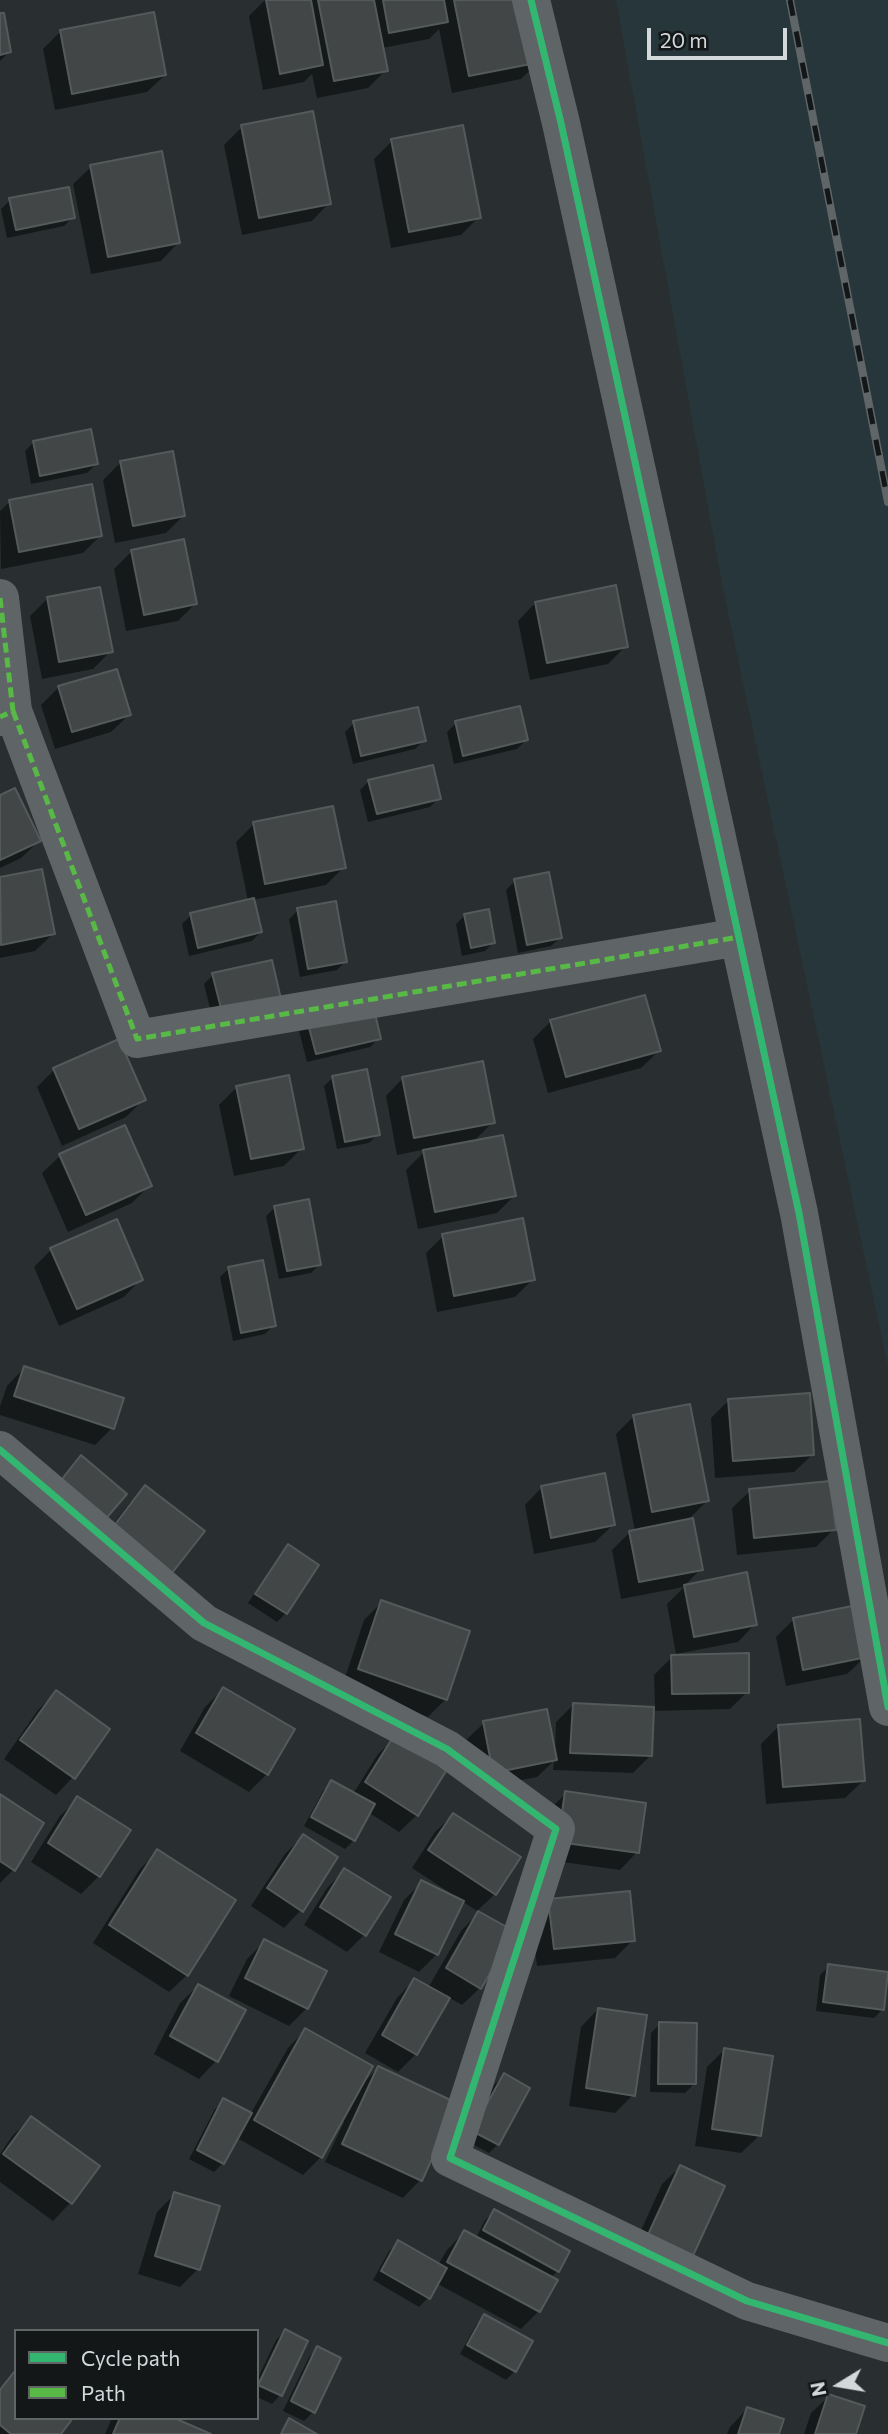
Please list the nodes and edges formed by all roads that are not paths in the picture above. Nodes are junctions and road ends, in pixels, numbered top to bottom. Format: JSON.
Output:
{"nodes":[{"id":1,"x":531,"y":0,"type":"edge"},
{"id":2,"x":0,"y":598,"type":"edge"},
{"id":3,"x":6,"y":714,"type":"edge"},
{"id":4,"x":738,"y":937,"type":"junction"},
{"id":5,"x":0,"y":1450,"type":"edge"},
{"id":6,"x":888,"y":1707,"type":"edge"},
{"id":7,"x":888,"y":2343,"type":"edge"}],
"edges":[{"from":1,"to":4,"type":"street"},
{"from":2,"to":3,"type":"street"},
{"from":3,"to":4,"type":"street"},
{"from":4,"to":6,"type":"street"},
{"from":5,"to":7,"type":"street"}]}
